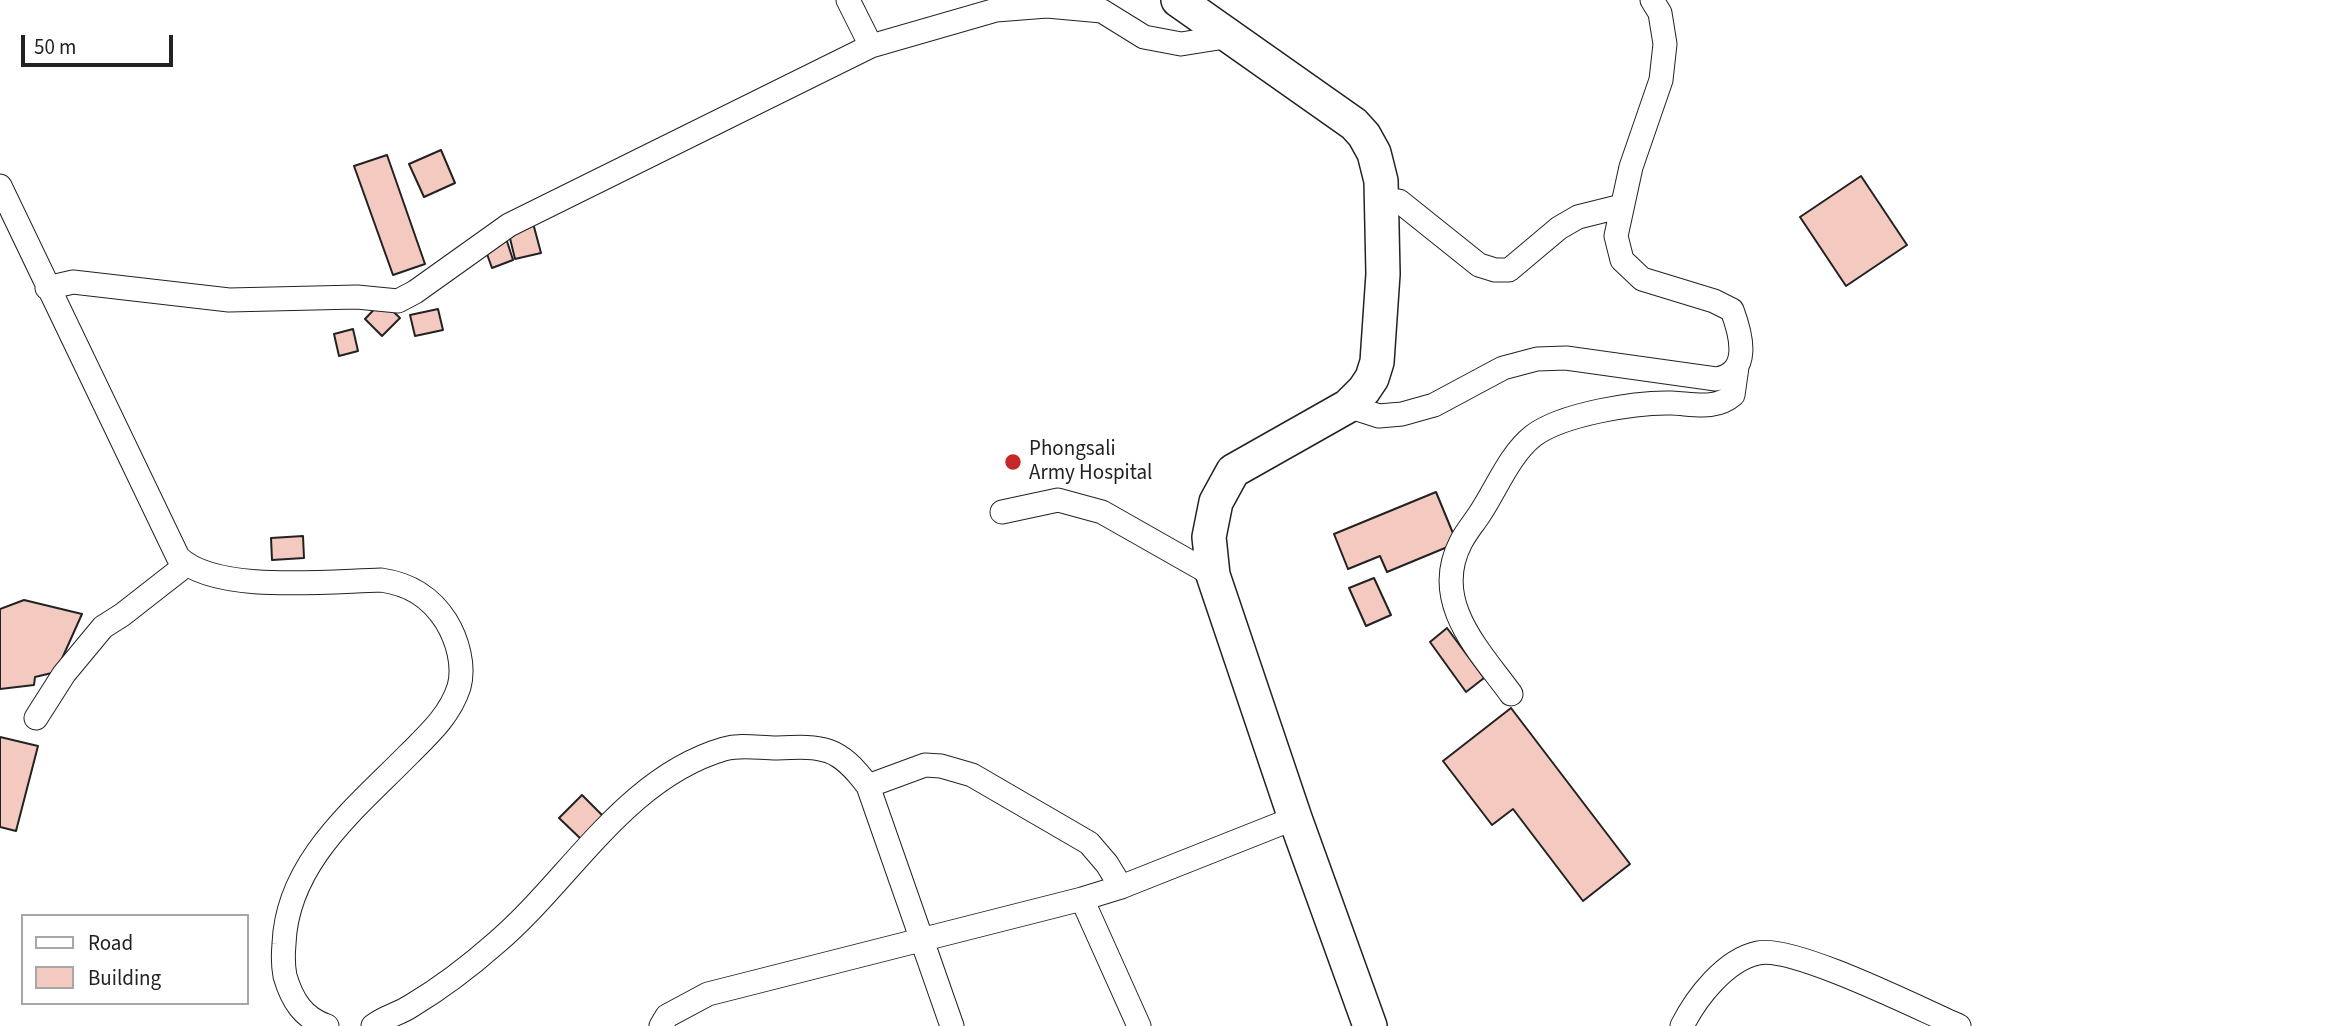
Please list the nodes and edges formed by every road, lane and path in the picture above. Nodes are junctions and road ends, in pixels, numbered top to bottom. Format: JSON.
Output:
{"nodes":[{"id":1,"x":848,"y":0,"type":"edge"},
{"id":2,"x":1178,"y":0,"type":"edge"},
{"id":3,"x":1651,"y":0,"type":"edge"},
{"id":4,"x":1231,"y":36,"type":"junction"},
{"id":5,"x":871,"y":46,"type":"junction"},
{"id":6,"x":0,"y":186,"type":"edge"},
{"id":7,"x":1382,"y":202,"type":"junction"},
{"id":8,"x":1622,"y":206,"type":"junction"},
{"id":9,"x":47,"y":288,"type":"junction"},
{"id":10,"x":1737,"y":367,"type":"junction"},
{"id":11,"x":1348,"y":406,"type":"junction"},
{"id":12,"x":1002,"y":512,"type":"dead end"},
{"id":13,"x":186,"y":565,"type":"junction"},
{"id":14,"x":1213,"y":575,"type":"junction"},
{"id":15,"x":1511,"y":694,"type":"dead end"},
{"id":16,"x":36,"y":718,"type":"dead end"},
{"id":17,"x":868,"y":786,"type":"junction"},
{"id":18,"x":1296,"y":818,"type":"junction"},
{"id":19,"x":1121,"y":887,"type":"junction"},
{"id":20,"x":1082,"y":899,"type":"junction"},
{"id":21,"x":921,"y":939,"type":"junction"},
{"id":22,"x":327,"y":1026,"type":"edge"},
{"id":23,"x":373,"y":1026,"type":"edge"},
{"id":24,"x":661,"y":1026,"type":"edge"},
{"id":25,"x":951,"y":1026,"type":"edge"},
{"id":26,"x":1139,"y":1026,"type":"edge"},
{"id":27,"x":1370,"y":1026,"type":"edge"},
{"id":28,"x":1682,"y":1026,"type":"edge"},
{"id":29,"x":1959,"y":1026,"type":"edge"}],
"edges":[{"from":1,"to":5,"type":"street"},
{"from":2,"to":4,"type":"highway"},
{"from":3,"to":8,"type":"street"},
{"from":4,"to":5,"type":"street"},
{"from":4,"to":7,"type":"highway"},
{"from":5,"to":9,"type":"street"},
{"from":6,"to":9,"type":"street"},
{"from":7,"to":8,"type":"street"},
{"from":7,"to":11,"type":"highway"},
{"from":8,"to":10,"type":"street"},
{"from":9,"to":13,"type":"street"},
{"from":10,"to":11,"type":"street"},
{"from":10,"to":15,"type":"street"},
{"from":11,"to":14,"type":"highway"},
{"from":12,"to":14,"type":"street"},
{"from":13,"to":16,"type":"street"},
{"from":13,"to":22,"type":"street"},
{"from":14,"to":18,"type":"highway"},
{"from":17,"to":19,"type":"street"},
{"from":17,"to":21,"type":"street"},
{"from":17,"to":23,"type":"street"},
{"from":18,"to":19,"type":"street"},
{"from":18,"to":27,"type":"highway"},
{"from":19,"to":20,"type":"street"},
{"from":20,"to":21,"type":"street"},
{"from":20,"to":26,"type":"street"},
{"from":21,"to":24,"type":"street"},
{"from":21,"to":25,"type":"street"},
{"from":28,"to":29,"type":"street"}]}
